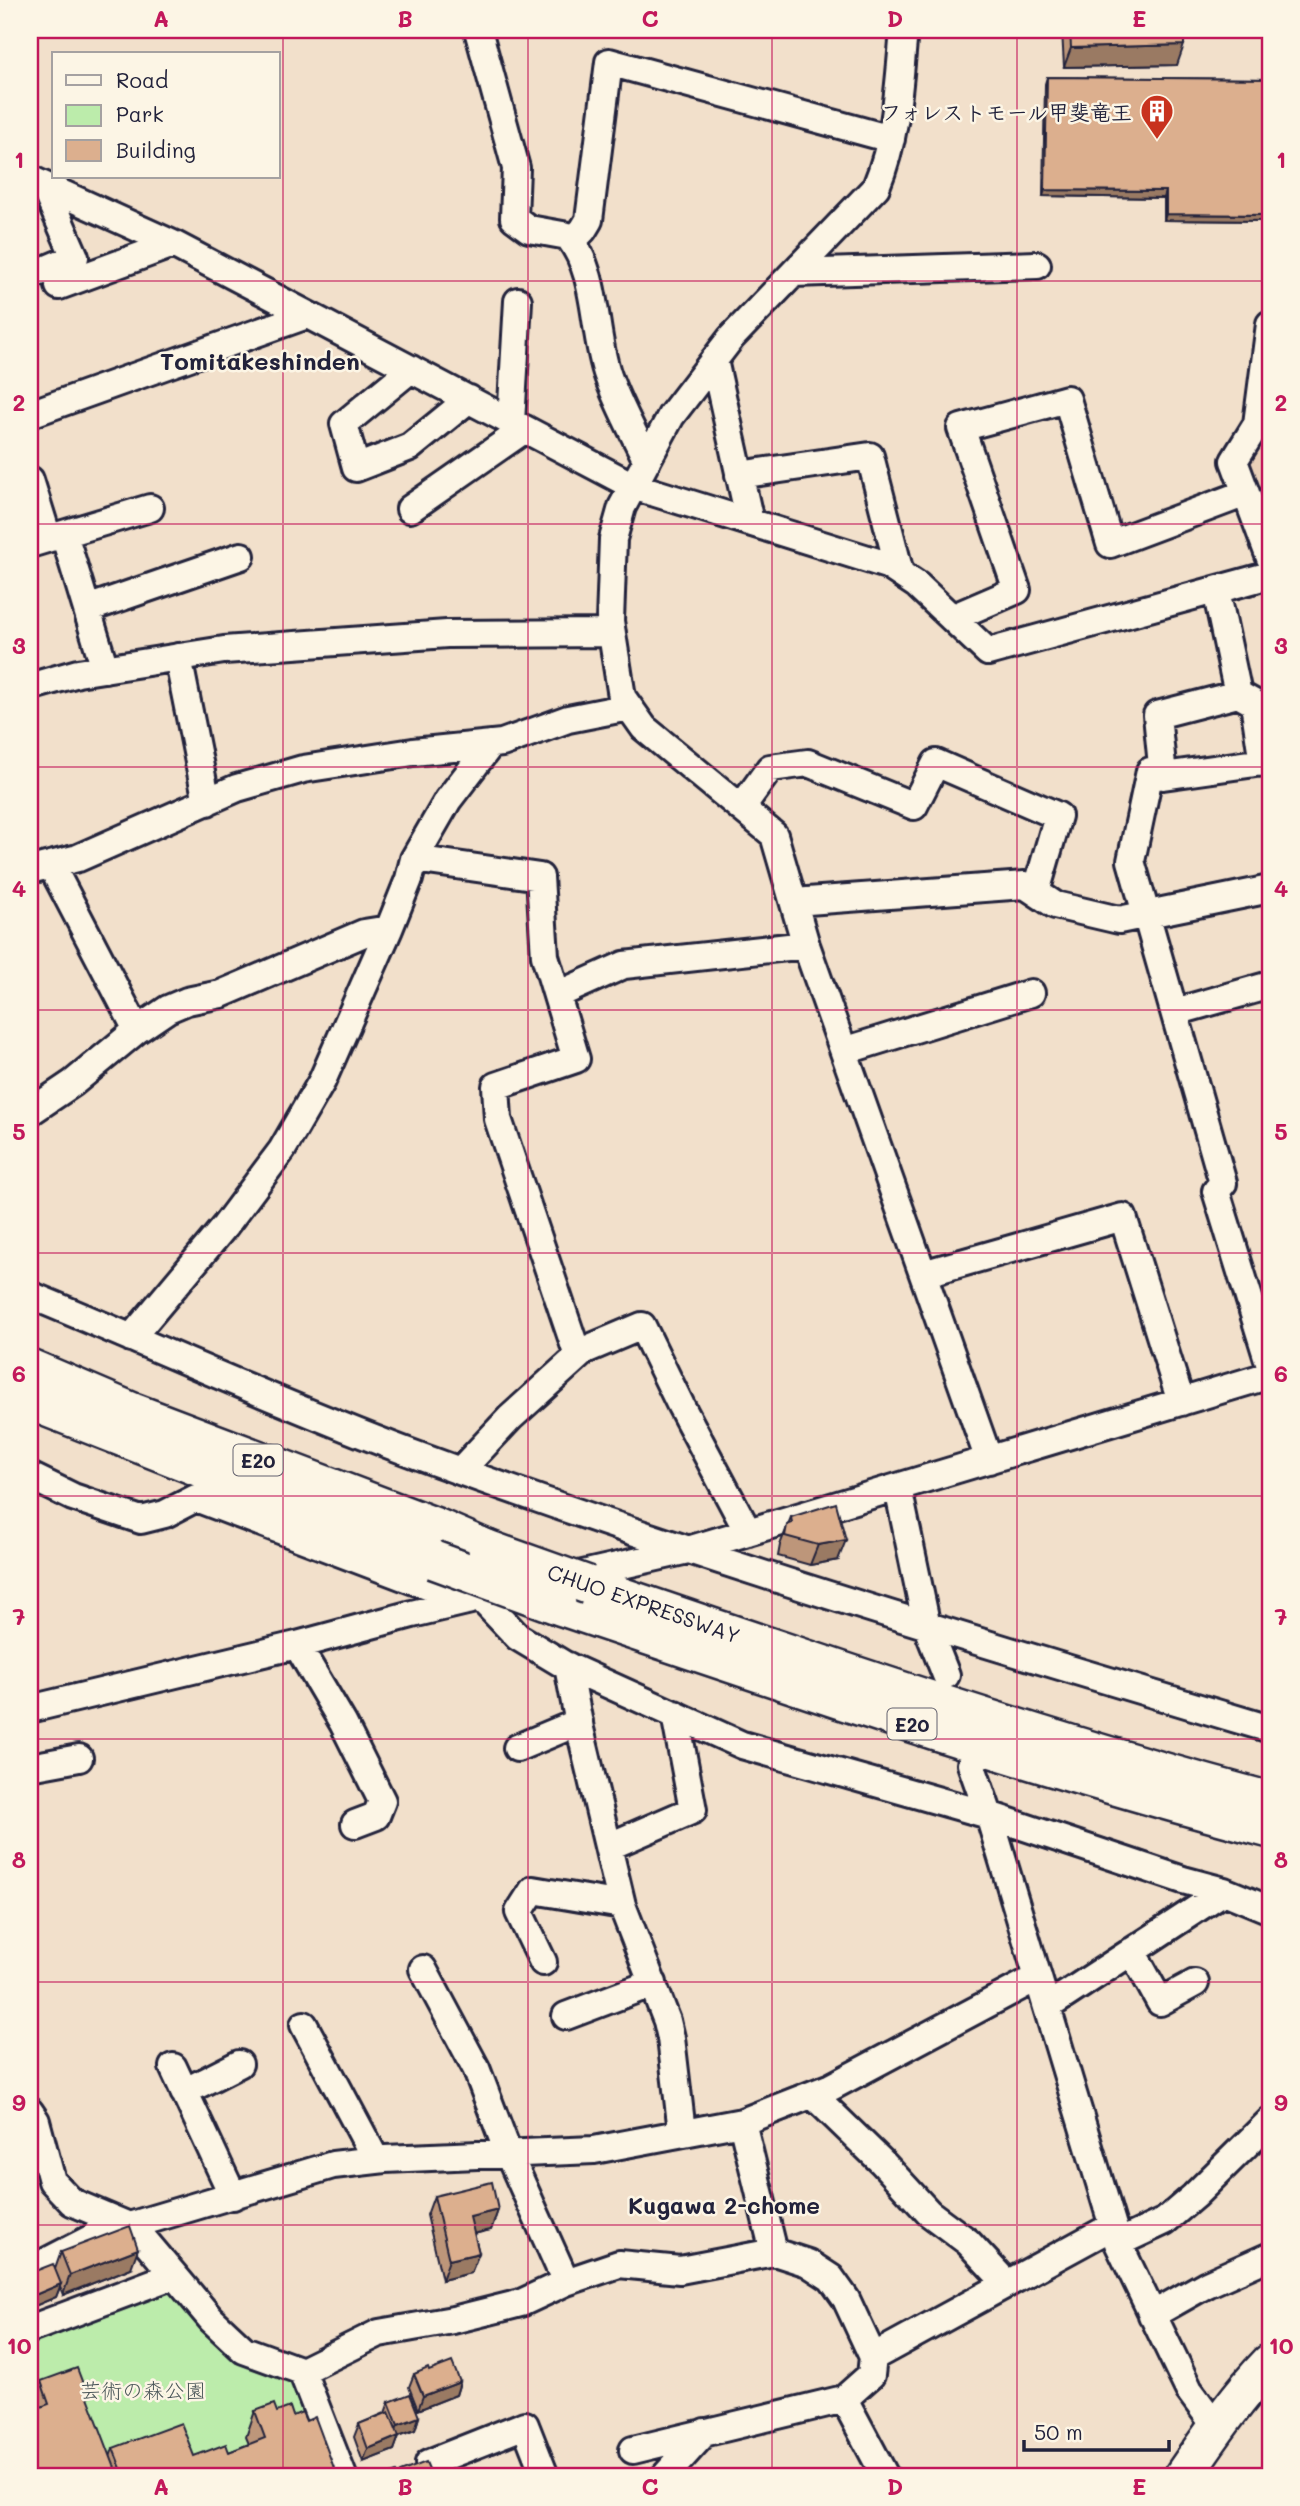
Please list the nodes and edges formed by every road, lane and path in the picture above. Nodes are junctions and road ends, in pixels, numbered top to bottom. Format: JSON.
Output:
{"nodes":[{"id":1,"x":478,"y":30,"type":"edge"},
{"id":2,"x":904,"y":30,"type":"edge"},
{"id":3,"x":891,"y":139,"type":"junction"},
{"id":4,"x":37,"y":182,"type":"edge"},
{"id":5,"x":572,"y":241,"type":"junction"},
{"id":6,"x":173,"y":244,"type":"junction"},
{"id":7,"x":1037,"y":265,"type":"dead end"},
{"id":8,"x":794,"y":273,"type":"junction"},
{"id":9,"x":30,"y":276,"type":"edge"},
{"id":10,"x":59,"y":286,"type":"dead end"},
{"id":11,"x":518,"y":301,"type":"dead end"},
{"id":12,"x":307,"y":315,"type":"junction"},
{"id":13,"x":1270,"y":324,"type":"edge"},
{"id":14,"x":714,"y":360,"type":"junction"},
{"id":15,"x":411,"y":369,"type":"junction"},
{"id":16,"x":469,"y":399,"type":"junction"},
{"id":17,"x":30,"y":414,"type":"edge"},
{"id":18,"x":518,"y":425,"type":"junction"},
{"id":19,"x":647,"y":461,"type":"junction"},
{"id":20,"x":739,"y":475,"type":"junction"},
{"id":21,"x":30,"y":481,"type":"edge"},
{"id":22,"x":633,"y":486,"type":"junction"},
{"id":23,"x":1246,"y":493,"type":"junction"},
{"id":24,"x":150,"y":508,"type":"dead end"},
{"id":25,"x":410,"y":509,"type":"dead end"},
{"id":26,"x":750,"y":522,"type":"junction"},
{"id":27,"x":47,"y":539,"type":"edge"},
{"id":28,"x":241,"y":555,"type":"dead end"},
{"id":29,"x":1270,"y":558,"type":"edge"},
{"id":30,"x":900,"y":573,"type":"junction"},
{"id":31,"x":1270,"y":575,"type":"edge"},
{"id":32,"x":1216,"y":590,"type":"junction"},
{"id":33,"x":87,"y":609,"type":"junction"},
{"id":34,"x":952,"y":618,"type":"junction"},
{"id":35,"x":612,"y":633,"type":"junction"},
{"id":36,"x":178,"y":657,"type":"junction"},
{"id":37,"x":105,"y":669,"type":"junction"},
{"id":38,"x":36,"y":685,"type":"dead end"},
{"id":39,"x":1238,"y":694,"type":"junction"},
{"id":40,"x":629,"y":707,"type":"junction"},
{"id":41,"x":491,"y":744,"type":"junction"},
{"id":42,"x":1267,"y":762,"type":"edge"},
{"id":43,"x":1150,"y":771,"type":"dead end"},
{"id":44,"x":207,"y":802,"type":"junction"},
{"id":45,"x":741,"y":807,"type":"junction"},
{"id":46,"x":414,"y":859,"type":"junction"},
{"id":47,"x":41,"y":868,"type":"edge"},
{"id":48,"x":1270,"y":889,"type":"edge"},
{"id":49,"x":1036,"y":892,"type":"junction"},
{"id":50,"x":794,"y":902,"type":"junction"},
{"id":51,"x":1147,"y":914,"type":"junction"},
{"id":52,"x":389,"y":929,"type":"junction"},
{"id":53,"x":806,"y":945,"type":"junction"},
{"id":54,"x":1270,"y":985,"type":"edge"},
{"id":55,"x":1031,"y":993,"type":"dead end"},
{"id":56,"x":557,"y":995,"type":"junction"},
{"id":57,"x":1175,"y":1012,"type":"junction"},
{"id":58,"x":137,"y":1030,"type":"junction"},
{"id":59,"x":844,"y":1051,"type":"junction"},
{"id":60,"x":30,"y":1112,"type":"edge"},
{"id":61,"x":923,"y":1274,"type":"junction"},
{"id":62,"x":30,"y":1295,"type":"edge"},
{"id":63,"x":131,"y":1338,"type":"junction"},
{"id":64,"x":578,"y":1356,"type":"junction"},
{"id":65,"x":1270,"y":1367,"type":"edge"},
{"id":66,"x":30,"y":1368,"type":"edge"},
{"id":67,"x":1270,"y":1375,"type":"edge"},
{"id":68,"x":30,"y":1401,"type":"edge"},
{"id":69,"x":1181,"y":1402,"type":"junction"},
{"id":70,"x":989,"y":1460,"type":"junction"},
{"id":71,"x":461,"y":1471,"type":"junction"},
{"id":72,"x":30,"y":1476,"type":"edge"},
{"id":73,"x":898,"y":1488,"type":"junction"},
{"id":74,"x":748,"y":1532,"type":"junction"},
{"id":75,"x":688,"y":1550,"type":"junction"},
{"id":76,"x":474,"y":1599,"type":"junction"},
{"id":77,"x":927,"y":1627,"type":"junction"},
{"id":78,"x":296,"y":1646,"type":"junction"},
{"id":79,"x":568,"y":1665,"type":"junction"},
{"id":80,"x":946,"y":1675,"type":"dead end"},
{"id":81,"x":30,"y":1709,"type":"edge"},
{"id":82,"x":675,"y":1714,"type":"junction"},
{"id":83,"x":579,"y":1721,"type":"junction"},
{"id":84,"x":1270,"y":1729,"type":"edge"},
{"id":85,"x":517,"y":1748,"type":"dead end"},
{"id":86,"x":79,"y":1758,"type":"dead end"},
{"id":87,"x":971,"y":1764,"type":"dead end"},
{"id":88,"x":30,"y":1767,"type":"edge"},
{"id":89,"x":1270,"y":1801,"type":"edge"},
{"id":90,"x":989,"y":1815,"type":"junction"},
{"id":91,"x":355,"y":1824,"type":"dead end"},
{"id":92,"x":1270,"y":1829,"type":"edge"},
{"id":93,"x":610,"y":1846,"type":"junction"},
{"id":94,"x":1224,"y":1891,"type":"junction"},
{"id":95,"x":622,"y":1905,"type":"junction"},
{"id":96,"x":1270,"y":1909,"type":"edge"},
{"id":97,"x":1132,"y":1951,"type":"junction"},
{"id":98,"x":543,"y":1962,"type":"dead end"},
{"id":99,"x":423,"y":1969,"type":"dead end"},
{"id":100,"x":1038,"y":1977,"type":"junction"},
{"id":101,"x":653,"y":1983,"type":"junction"},
{"id":102,"x":1195,"y":1983,"type":"dead end"},
{"id":103,"x":1047,"y":2007,"type":"junction"},
{"id":104,"x":566,"y":2015,"type":"dead end"},
{"id":105,"x":304,"y":2025,"type":"dead end"},
{"id":106,"x":240,"y":2064,"type":"dead end"},
{"id":107,"x":173,"y":2067,"type":"dead end"},
{"id":108,"x":184,"y":2092,"type":"junction"},
{"id":109,"x":813,"y":2095,"type":"junction"},
{"id":110,"x":30,"y":2112,"type":"edge"},
{"id":111,"x":1270,"y":2121,"type":"edge"},
{"id":112,"x":742,"y":2122,"type":"junction"},
{"id":113,"x":682,"y":2132,"type":"junction"},
{"id":114,"x":509,"y":2155,"type":"junction"},
{"id":115,"x":376,"y":2160,"type":"junction"},
{"id":116,"x":233,"y":2196,"type":"junction"},
{"id":117,"x":118,"y":2222,"type":"junction"},
{"id":118,"x":1116,"y":2234,"type":"junction"},
{"id":119,"x":774,"y":2252,"type":"junction"},
{"id":120,"x":1270,"y":2256,"type":"edge"},
{"id":121,"x":30,"y":2270,"type":"edge"},
{"id":122,"x":174,"y":2274,"type":"junction"},
{"id":123,"x":566,"y":2282,"type":"junction"},
{"id":124,"x":1007,"y":2284,"type":"junction"},
{"id":125,"x":1152,"y":2315,"type":"junction"},
{"id":126,"x":30,"y":2329,"type":"edge"},
{"id":127,"x":873,"y":2357,"type":"junction"},
{"id":128,"x":1270,"y":2363,"type":"edge"},
{"id":129,"x":302,"y":2371,"type":"junction"},
{"id":130,"x":844,"y":2399,"type":"junction"},
{"id":131,"x":1217,"y":2428,"type":"junction"},
{"id":132,"x":705,"y":2432,"type":"junction"},
{"id":133,"x":633,"y":2449,"type":"dead end"},
{"id":134,"x":343,"y":2476,"type":"edge"},
{"id":135,"x":435,"y":2476,"type":"edge"},
{"id":136,"x":545,"y":2476,"type":"edge"},
{"id":137,"x":665,"y":2476,"type":"edge"},
{"id":138,"x":885,"y":2476,"type":"edge"},
{"id":139,"x":1183,"y":2476,"type":"edge"}],
"edges":[{"from":1,"to":5,"type":"street"},
{"from":2,"to":3,"type":"street"},
{"from":3,"to":5,"type":"street"},
{"from":3,"to":8,"type":"street"},
{"from":4,"to":6,"type":"street"},
{"from":4,"to":9,"type":"street"},
{"from":5,"to":19,"type":"street"},
{"from":6,"to":10,"type":"street"},
{"from":6,"to":12,"type":"street"},
{"from":7,"to":8,"type":"street"},
{"from":8,"to":14,"type":"street"},
{"from":11,"to":18,"type":"street"},
{"from":12,"to":15,"type":"street"},
{"from":12,"to":17,"type":"street"},
{"from":13,"to":23,"type":"street"},
{"from":14,"to":19,"type":"street"},
{"from":14,"to":20,"type":"street"},
{"from":15,"to":16,"type":"street"},
{"from":15,"to":16,"type":"street"},
{"from":16,"to":18,"type":"street"},
{"from":18,"to":22,"type":"street"},
{"from":18,"to":25,"type":"street"},
{"from":19,"to":22,"type":"street"},
{"from":20,"to":26,"type":"street"},
{"from":20,"to":30,"type":"street"},
{"from":21,"to":27,"type":"street"},
{"from":22,"to":26,"type":"street"},
{"from":22,"to":35,"type":"street"},
{"from":23,"to":29,"type":"street"},
{"from":23,"to":34,"type":"street"},
{"from":24,"to":27,"type":"street"},
{"from":26,"to":30,"type":"street"},
{"from":27,"to":33,"type":"street"},
{"from":28,"to":33,"type":"street"},
{"from":30,"to":34,"type":"street"},
{"from":31,"to":32,"type":"street"},
{"from":32,"to":34,"type":"street"},
{"from":32,"to":39,"type":"street"},
{"from":33,"to":37,"type":"street"},
{"from":35,"to":36,"type":"street"},
{"from":35,"to":40,"type":"street"},
{"from":36,"to":37,"type":"street"},
{"from":36,"to":44,"type":"street"},
{"from":37,"to":38,"type":"street"},
{"from":39,"to":42,"type":"street"},
{"from":39,"to":42,"type":"street"},
{"from":40,"to":41,"type":"street"},
{"from":40,"to":45,"type":"street"},
{"from":41,"to":44,"type":"street"},
{"from":41,"to":46,"type":"street"},
{"from":43,"to":51,"type":"street"},
{"from":44,"to":47,"type":"street"},
{"from":45,"to":49,"type":"street"},
{"from":45,"to":50,"type":"street"},
{"from":46,"to":52,"type":"street"},
{"from":46,"to":56,"type":"street"},
{"from":47,"to":58,"type":"street"},
{"from":48,"to":51,"type":"street"},
{"from":49,"to":50,"type":"street"},
{"from":49,"to":51,"type":"street"},
{"from":50,"to":53,"type":"street"},
{"from":51,"to":57,"type":"street"},
{"from":52,"to":58,"type":"street"},
{"from":52,"to":63,"type":"street"},
{"from":53,"to":56,"type":"street"},
{"from":53,"to":59,"type":"street"},
{"from":54,"to":57,"type":"street"},
{"from":55,"to":59,"type":"street"},
{"from":56,"to":64,"type":"street"},
{"from":57,"to":65,"type":"street"},
{"from":58,"to":60,"type":"street"},
{"from":59,"to":61,"type":"street"},
{"from":61,"to":69,"type":"street"},
{"from":61,"to":70,"type":"street"},
{"from":62,"to":63,"type":"street"},
{"from":63,"to":71,"type":"street"},
{"from":64,"to":71,"type":"street"},
{"from":64,"to":74,"type":"street"},
{"from":66,"to":89,"type":"highway","name":"CHUO EXPRESSWAY","number":"E20","bridge":true},
{"from":67,"to":69,"type":"street"},
{"from":68,"to":92,"type":"highway","name":"CHUO EXPRESSWAY","number":"E20","bridge":true},
{"from":69,"to":70,"type":"street"},
{"from":70,"to":73,"type":"street"},
{"from":71,"to":75,"type":"street"},
{"from":72,"to":76,"type":"street"},
{"from":73,"to":74,"type":"street"},
{"from":73,"to":77,"type":"street"},
{"from":74,"to":75,"type":"street"},
{"from":75,"to":76,"type":"street"},
{"from":75,"to":77,"type":"street"},
{"from":76,"to":78,"type":"street"},
{"from":76,"to":79,"type":"street"},
{"from":77,"to":80,"type":"street"},
{"from":77,"to":84,"type":"street"},
{"from":78,"to":81,"type":"street"},
{"from":78,"to":91,"type":"street"},
{"from":79,"to":82,"type":"street"},
{"from":79,"to":83,"type":"street"},
{"from":82,"to":90,"type":"street"},
{"from":82,"to":93,"type":"street"},
{"from":83,"to":85,"type":"street"},
{"from":83,"to":93,"type":"street"},
{"from":86,"to":88,"type":"street"},
{"from":87,"to":90,"type":"street"},
{"from":90,"to":94,"type":"street"},
{"from":90,"to":100,"type":"street"},
{"from":93,"to":95,"type":"street"},
{"from":94,"to":96,"type":"street"},
{"from":94,"to":97,"type":"street"},
{"from":95,"to":98,"type":"street"},
{"from":95,"to":101,"type":"street"},
{"from":97,"to":102,"type":"street"},
{"from":97,"to":103,"type":"street"},
{"from":99,"to":114,"type":"street"},
{"from":100,"to":103,"type":"street"},
{"from":100,"to":109,"type":"street"},
{"from":101,"to":104,"type":"street"},
{"from":101,"to":113,"type":"street"},
{"from":103,"to":118,"type":"street"},
{"from":105,"to":115,"type":"street"},
{"from":106,"to":108,"type":"street"},
{"from":107,"to":108,"type":"street"},
{"from":108,"to":116,"type":"street"},
{"from":109,"to":112,"type":"street"},
{"from":109,"to":124,"type":"street"},
{"from":110,"to":117,"type":"street"},
{"from":111,"to":118,"type":"street"},
{"from":112,"to":113,"type":"street"},
{"from":112,"to":119,"type":"street"},
{"from":113,"to":114,"type":"street"},
{"from":114,"to":115,"type":"street"},
{"from":114,"to":123,"type":"street"},
{"from":115,"to":116,"type":"street"},
{"from":116,"to":117,"type":"street"},
{"from":117,"to":121,"type":"street"},
{"from":117,"to":122,"type":"street"},
{"from":118,"to":124,"type":"street"},
{"from":118,"to":125,"type":"street"},
{"from":119,"to":123,"type":"street"},
{"from":119,"to":127,"type":"street"},
{"from":120,"to":125,"type":"street"},
{"from":122,"to":126,"type":"street"},
{"from":122,"to":129,"type":"street"},
{"from":123,"to":129,"type":"street"},
{"from":124,"to":127,"type":"street"},
{"from":125,"to":131,"type":"street"},
{"from":127,"to":130,"type":"street"},
{"from":128,"to":131,"type":"highway"},
{"from":129,"to":134,"type":"street"},
{"from":130,"to":132,"type":"street"},
{"from":130,"to":138,"type":"street"},
{"from":131,"to":139,"type":"highway"},
{"from":132,"to":133,"type":"street"},
{"from":132,"to":137,"type":"street"},
{"from":135,"to":136,"type":"street"}]}
